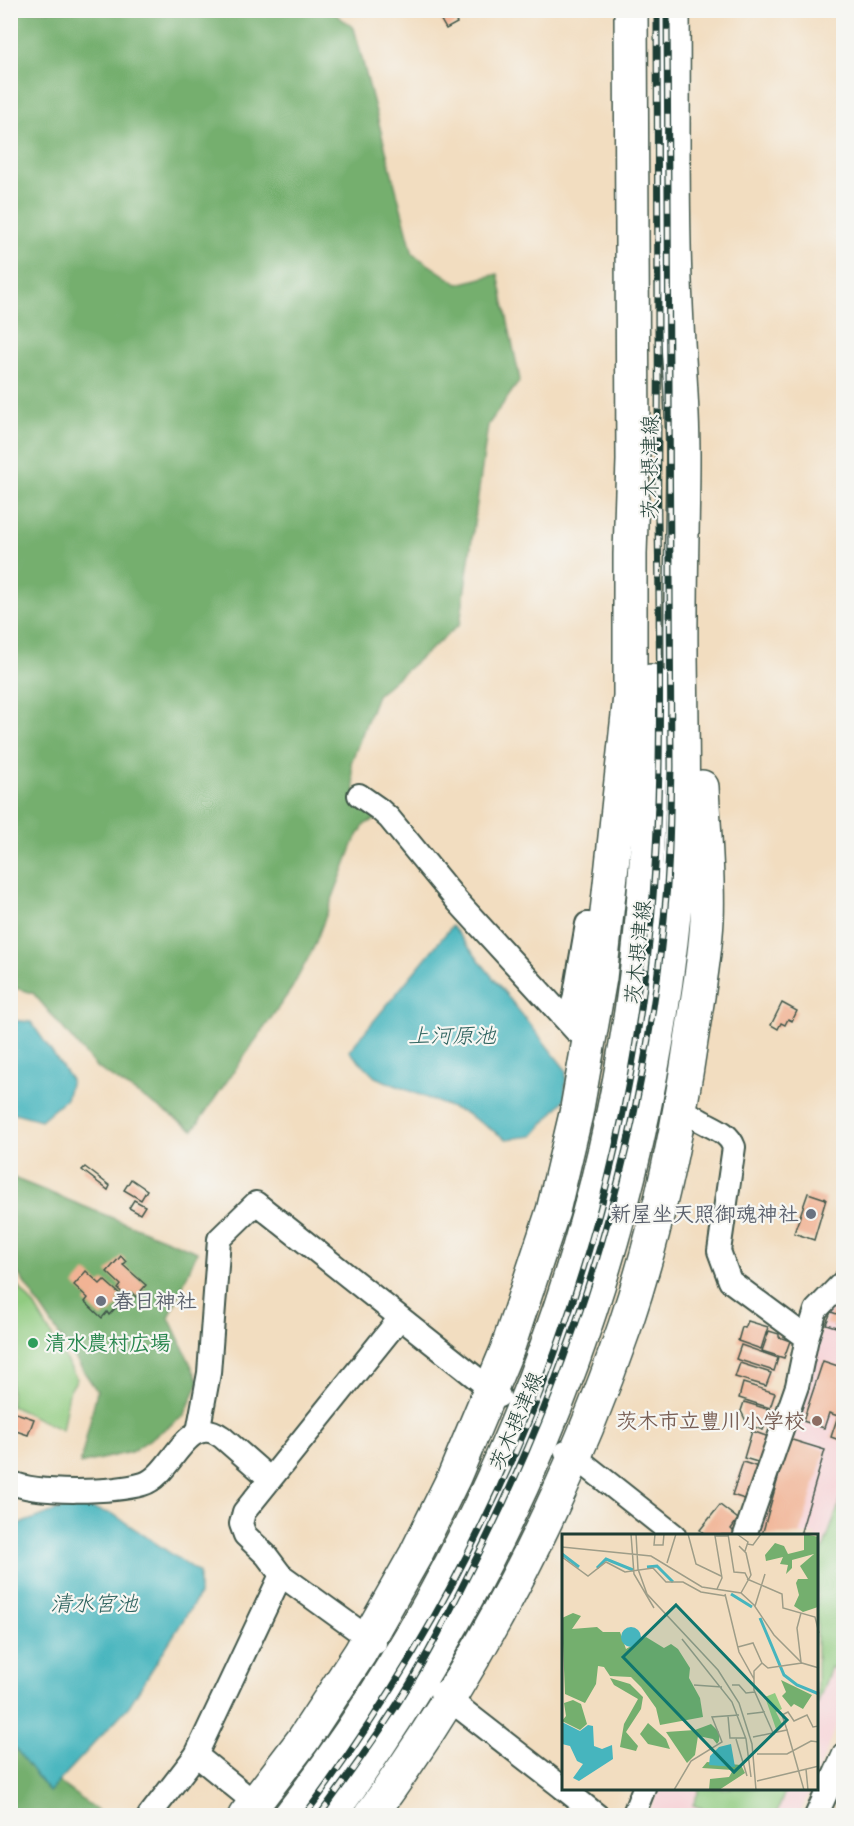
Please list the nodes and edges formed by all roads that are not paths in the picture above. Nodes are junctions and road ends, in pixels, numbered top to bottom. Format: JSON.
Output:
{"nodes":[{"id":1,"x":631,"y":10,"type":"edge"},
{"id":2,"x":647,"y":10,"type":"edge"},
{"id":3,"x":673,"y":10,"type":"edge"},
{"id":4,"x":692,"y":10,"type":"edge"},
{"id":5,"x":693,"y":174,"type":"junction"},
{"id":6,"x":680,"y":349,"type":"junction"},
{"id":7,"x":359,"y":795,"type":"dead end"},
{"id":8,"x":700,"y":862,"type":"junction"},
{"id":9,"x":607,"y":911,"type":"junction"},
{"id":10,"x":678,"y":1104,"type":"junction"},
{"id":11,"x":843,"y":1281,"type":"edge"},
{"id":12,"x":568,"y":1282,"type":"junction"},
{"id":13,"x":400,"y":1318,"type":"junction"},
{"id":14,"x":807,"y":1338,"type":"junction"},
{"id":15,"x":567,"y":1379,"type":"junction"},
{"id":16,"x":495,"y":1393,"type":"junction"},
{"id":17,"x":550,"y":1422,"type":"junction"},
{"id":18,"x":198,"y":1432,"type":"junction"},
{"id":19,"x":570,"y":1454,"type":"junction"},
{"id":20,"x":270,"y":1479,"type":"junction"},
{"id":21,"x":10,"y":1482,"type":"edge"},
{"id":22,"x":673,"y":1534,"type":"edge"},
{"id":23,"x":745,"y":1534,"type":"edge"},
{"id":24,"x":281,"y":1575,"type":"junction"},
{"id":25,"x":428,"y":1605,"type":"junction"},
{"id":26,"x":372,"y":1640,"type":"junction"},
{"id":27,"x":445,"y":1696,"type":"junction"},
{"id":28,"x":843,"y":1754,"type":"edge"},
{"id":29,"x":196,"y":1755,"type":"junction"},
{"id":30,"x":562,"y":1787,"type":"edge"},
{"id":31,"x":566,"y":1790,"type":"edge"},
{"id":32,"x":643,"y":1790,"type":"edge"},
{"id":33,"x":255,"y":1811,"type":"edge"},
{"id":34,"x":149,"y":1815,"type":"edge"},
{"id":35,"x":290,"y":1815,"type":"edge"},
{"id":36,"x":329,"y":1815,"type":"edge"},
{"id":37,"x":352,"y":1815,"type":"edge"},
{"id":38,"x":370,"y":1815,"type":"edge"},
{"id":39,"x":598,"y":1815,"type":"edge"},
{"id":40,"x":633,"y":1815,"type":"edge"},
{"id":41,"x":816,"y":1815,"type":"edge"}],
"edges":[{"from":1,"to":9,"type":"main road"},
{"from":2,"to":12,"type":"main road","name":"茨木摂津線"},
{"from":3,"to":6,"type":"main road","name":"茨木摂津線"},
{"from":4,"to":5,"type":"main road"},
{"from":5,"to":6,"type":"main road"},
{"from":5,"to":8,"type":"main road"},
{"from":6,"to":15,"type":"main road","name":"茨木摂津線"},
{"from":7,"to":9,"type":"street"},
{"from":8,"to":10,"type":"main road"},
{"from":8,"to":15,"type":"main road"},
{"from":9,"to":12,"type":"main road"},
{"from":9,"to":16,"type":"main road"},
{"from":10,"to":14,"type":"street"},
{"from":10,"to":19,"type":"main road"},
{"from":11,"to":14,"type":"street"},
{"from":12,"to":25,"type":"main road","name":"茨木摂津線"},
{"from":13,"to":16,"type":"street"},
{"from":13,"to":18,"type":"street"},
{"from":13,"to":20,"type":"street"},
{"from":14,"to":23,"type":"street"},
{"from":15,"to":17,"type":"main road","name":"茨木摂津線"},
{"from":16,"to":26,"type":"main road"},
{"from":17,"to":36,"type":"main road","name":"茨木摂津線"},
{"from":17,"to":37,"type":"main road"},
{"from":18,"to":20,"type":"street"},
{"from":18,"to":21,"type":"street"},
{"from":19,"to":22,"type":"street"},
{"from":19,"to":27,"type":"main road"},
{"from":20,"to":24,"type":"street"},
{"from":24,"to":26,"type":"street"},
{"from":24,"to":29,"type":"street"},
{"from":25,"to":33,"type":"main road"},
{"from":25,"to":35,"type":"main road","name":"茨木摂津線"},
{"from":26,"to":33,"type":"main road"},
{"from":27,"to":30,"type":"street"},
{"from":27,"to":38,"type":"main road"},
{"from":28,"to":41,"type":"street"},
{"from":29,"to":33,"type":"street"},
{"from":29,"to":34,"type":"street"},
{"from":31,"to":39,"type":"street"},
{"from":32,"to":40,"type":"street"}]}
